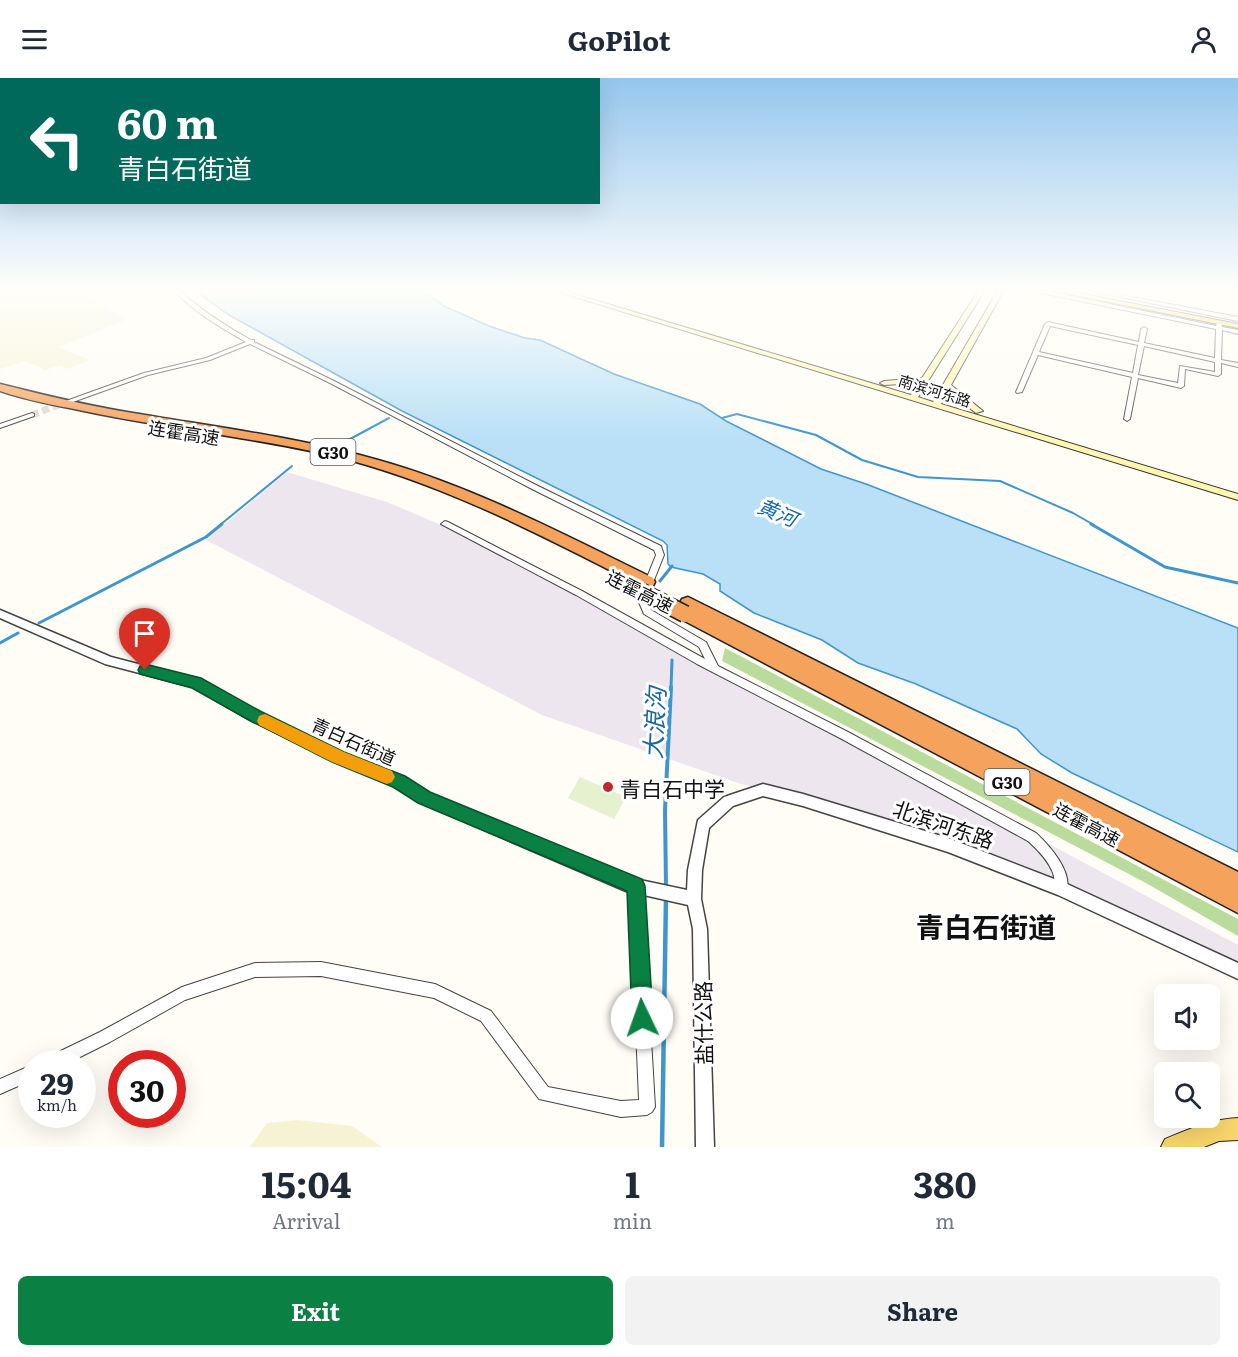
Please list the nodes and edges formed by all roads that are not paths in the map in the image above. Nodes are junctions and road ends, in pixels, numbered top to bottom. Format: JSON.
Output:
{"nodes":[{"id":1,"x":732,"y":340,"type":"edge"},
{"id":2,"x":736,"y":340,"type":"edge"},
{"id":3,"x":950,"y":340,"type":"edge"},
{"id":4,"x":973,"y":340,"type":"edge"},
{"id":5,"x":1041,"y":340,"type":"edge"},
{"id":6,"x":1121,"y":340,"type":"edge"},
{"id":7,"x":1141,"y":340,"type":"edge"},
{"id":8,"x":1219,"y":340,"type":"edge"},
{"id":9,"x":252,"y":341,"type":"joint"},
{"id":10,"x":1140,"y":344,"type":"junction"},
{"id":11,"x":1035,"y":353,"type":"junction"},
{"id":12,"x":1218,"y":360,"type":"junction"},
{"id":13,"x":1238,"y":365,"type":"edge"},
{"id":14,"x":1135,"y":375,"type":"junction"},
{"id":15,"x":924,"y":380,"type":"junction"},
{"id":16,"x":884,"y":383,"type":"junction"},
{"id":17,"x":947,"y":385,"type":"junction"},
{"id":18,"x":0,"y":387,"type":"edge"},
{"id":19,"x":1019,"y":392,"type":"dead end"},
{"id":20,"x":0,"y":395,"type":"edge"},
{"id":21,"x":914,"y":395,"type":"junction"},
{"id":22,"x":68,"y":402,"type":"tunnel mouth"},
{"id":23,"x":937,"y":402,"type":"junction"},
{"id":24,"x":979,"y":411,"type":"junction"},
{"id":25,"x":32,"y":415,"type":"tunnel mouth"},
{"id":26,"x":1127,"y":419,"type":"dead end"},
{"id":27,"x":0,"y":426,"type":"edge"},
{"id":28,"x":1238,"y":489,"type":"edge"},
{"id":29,"x":1238,"y":497,"type":"edge"},
{"id":30,"x":445,"y":524,"type":"dead end"},
{"id":31,"x":644,"y":587,"type":"junction"},
{"id":32,"x":687,"y":609,"type":"junction"},
{"id":33,"x":0,"y":614,"type":"edge"},
{"id":34,"x":714,"y":668,"type":"junction"},
{"id":35,"x":1238,"y":884,"type":"edge"},
{"id":36,"x":641,"y":887,"type":"junction"},
{"id":37,"x":1062,"y":889,"type":"junction"},
{"id":38,"x":687,"y":897,"type":"junction"},
{"id":39,"x":1238,"y":902,"type":"edge"},
{"id":40,"x":1238,"y":971,"type":"edge"},
{"id":41,"x":78,"y":1050,"type":"edge"},
{"id":42,"x":18,"y":1079,"type":"edge"},
{"id":43,"x":0,"y":1087,"type":"edge"},
{"id":44,"x":1238,"y":1129,"type":"edge"},
{"id":45,"x":705,"y":1147,"type":"edge"},
{"id":46,"x":1173,"y":1147,"type":"edge"}],
"edges":[{"from":1,"to":21,"type":"main road","name":"南滨河东路"},
{"from":2,"to":16,"type":"main road","name":"南滨河东路"},
{"from":3,"to":15,"type":"main road"},
{"from":4,"to":17,"type":"main road"},
{"from":5,"to":11,"type":"street"},
{"from":6,"to":10,"type":"street"},
{"from":7,"to":10,"type":"street"},
{"from":8,"to":12,"type":"street"},
{"from":9,"to":22,"type":"street"},
{"from":9,"to":34,"type":"street"},
{"from":10,"to":12,"type":"street"},
{"from":10,"to":14,"type":"street"},
{"from":11,"to":14,"type":"street"},
{"from":11,"to":19,"type":"street"},
{"from":12,"to":13,"type":"street"},
{"from":12,"to":14,"type":"street"},
{"from":14,"to":26,"type":"street"},
{"from":15,"to":16,"type":"main road"},
{"from":15,"to":21,"type":"main road"},
{"from":16,"to":21,"type":"main road","name":"南滨河东路"},
{"from":17,"to":23,"type":"main road"},
{"from":17,"to":24,"type":"main road"},
{"from":18,"to":31,"type":"highway","name":"连霍高速","number":"G30"},
{"from":20,"to":31,"type":"highway","name":"连霍高速","number":"G30"},
{"from":21,"to":23,"type":"main road","name":"南滨河东路"},
{"from":23,"to":24,"type":"main road","name":"南滨河东路"},
{"from":23,"to":29,"type":"main road","name":"南滨河东路"},
{"from":24,"to":28,"type":"main road","name":"南滨河东路"},
{"from":25,"to":27,"type":"street"},
{"from":30,"to":34,"type":"street"},
{"from":31,"to":32,"type":"highway","name":"连霍高速","number":"G30","bridge":true},
{"from":32,"to":35,"type":"highway","name":"连霍高速","number":"G30"},
{"from":32,"to":39,"type":"highway","name":"连霍高速","number":"G30"},
{"from":33,"to":36,"type":"street","name":"青白石街道"},
{"from":34,"to":37,"type":"street"},
{"from":36,"to":38,"type":"street","name":"青白石街道"},
{"from":36,"to":41,"type":"street"},
{"from":37,"to":38,"type":"street","name":"北滨河东路"},
{"from":37,"to":40,"type":"street","name":"北滨河东路"},
{"from":38,"to":45,"type":"street","name":"盐什公路"},
{"from":42,"to":43,"type":"street"},
{"from":44,"to":46,"type":"main road"}]}
